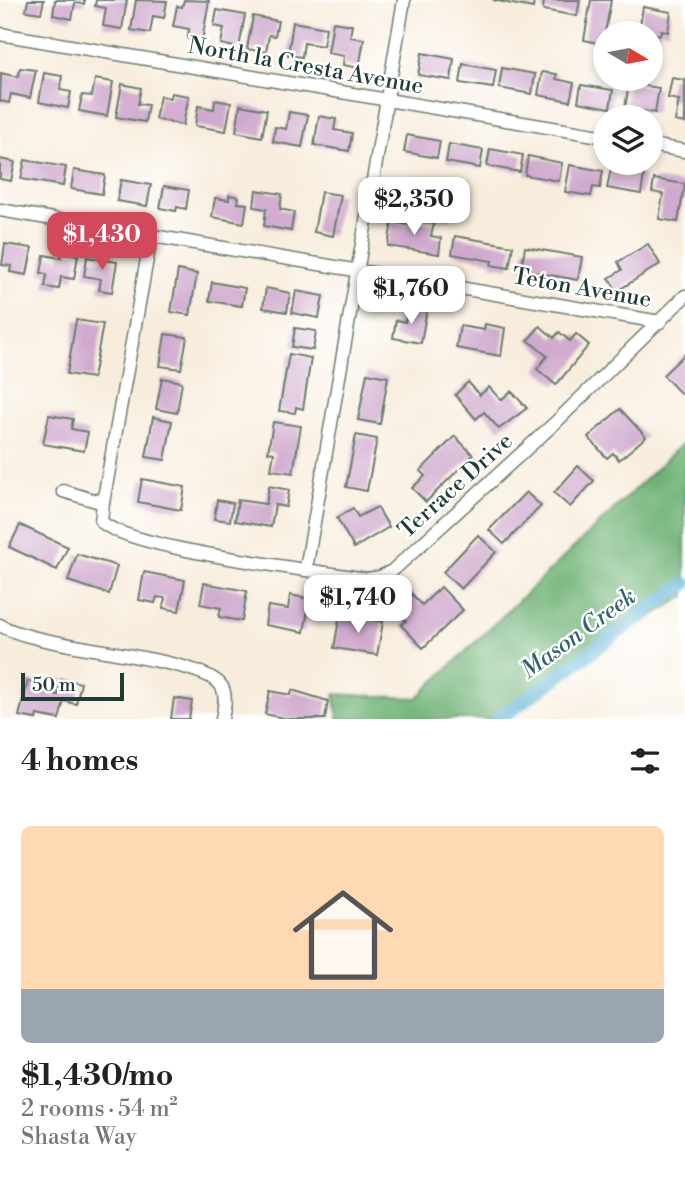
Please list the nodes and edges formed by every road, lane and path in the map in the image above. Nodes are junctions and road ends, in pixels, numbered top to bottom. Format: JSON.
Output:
{"nodes":[{"id":1,"x":404,"y":0,"type":"edge"},
{"id":2,"x":0,"y":34,"type":"edge"},
{"id":3,"x":387,"y":100,"type":"junction"},
{"id":4,"x":593,"y":135,"type":"edge"},
{"id":5,"x":663,"y":147,"type":"edge"},
{"id":6,"x":685,"y":151,"type":"edge"},
{"id":7,"x":0,"y":210,"type":"edge"},
{"id":8,"x":151,"y":237,"type":"junction"},
{"id":9,"x":357,"y":271,"type":"junction"},
{"id":10,"x":685,"y":296,"type":"edge"},
{"id":11,"x":660,"y":322,"type":"junction"},
{"id":12,"x":63,"y":491,"type":"dead end"},
{"id":13,"x":103,"y":503,"type":"junction"},
{"id":14,"x":306,"y":569,"type":"junction"},
{"id":15,"x":0,"y":625,"type":"edge"},
{"id":16,"x":222,"y":719,"type":"edge"}],
"edges":[{"from":1,"to":3,"type":"street"},
{"from":2,"to":3,"type":"street","name":"North la Cresta Avenue"},
{"from":3,"to":4,"type":"street","name":"North la Cresta Avenue"},
{"from":3,"to":9,"type":"street"},
{"from":5,"to":6,"type":"street"},
{"from":7,"to":8,"type":"street","name":"Teton Avenue"},
{"from":8,"to":9,"type":"street","name":"Teton Avenue"},
{"from":8,"to":13,"type":"street"},
{"from":9,"to":11,"type":"street","name":"Teton Avenue"},
{"from":9,"to":14,"type":"street"},
{"from":10,"to":11,"type":"street","name":"Terrace Drive"},
{"from":11,"to":14,"type":"street","name":"Terrace Drive"},
{"from":12,"to":13,"type":"street"},
{"from":13,"to":14,"type":"street","name":"Terrace Drive"},
{"from":15,"to":16,"type":"street"}]}
